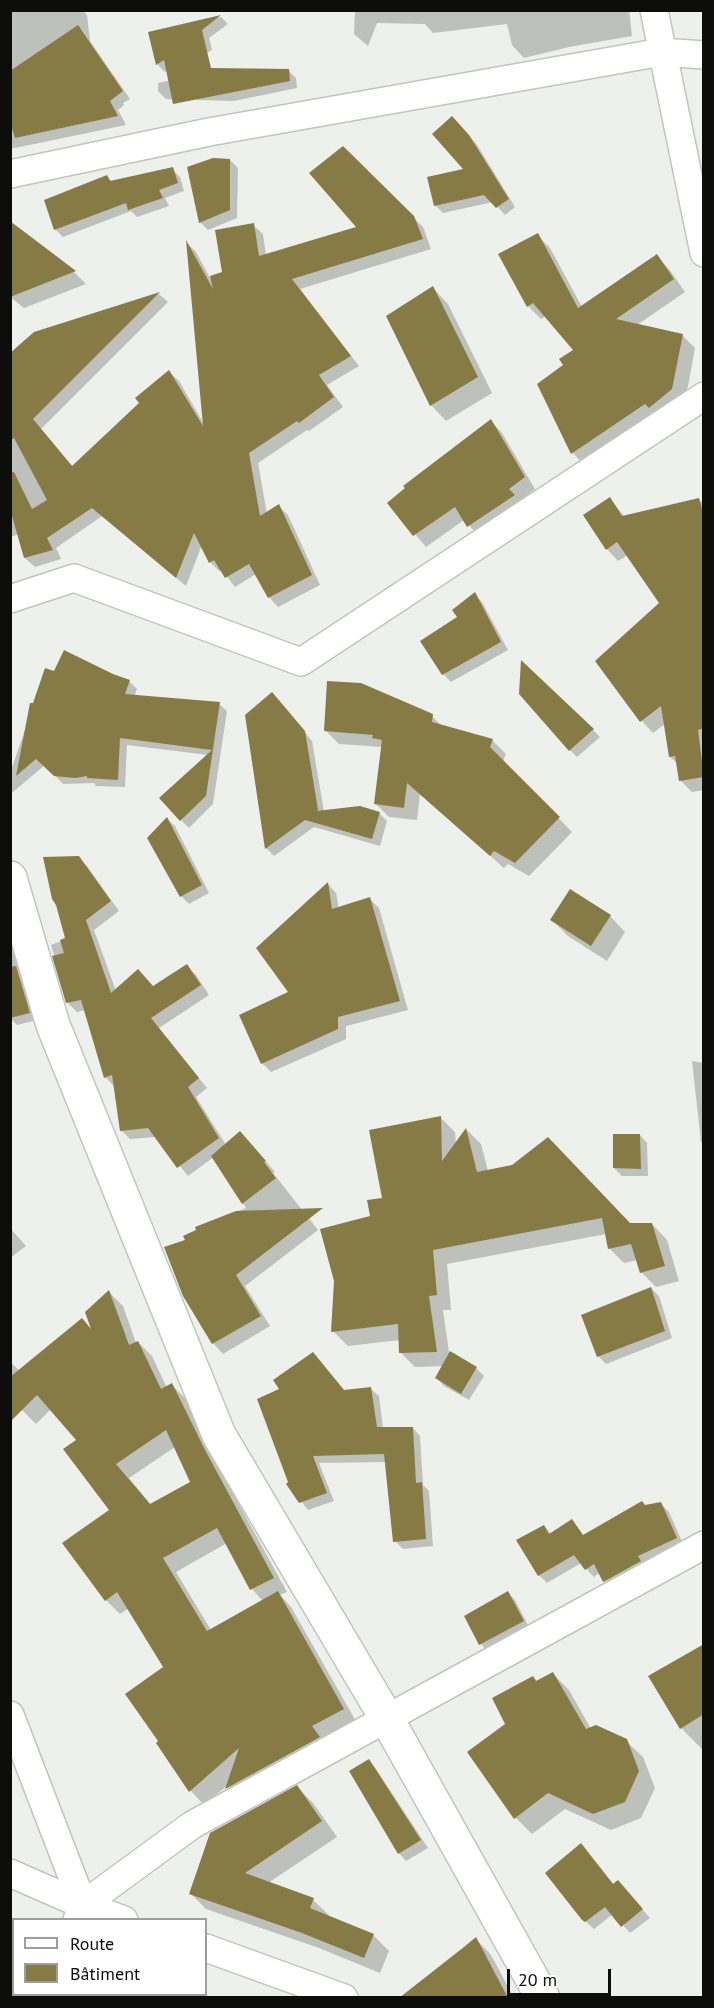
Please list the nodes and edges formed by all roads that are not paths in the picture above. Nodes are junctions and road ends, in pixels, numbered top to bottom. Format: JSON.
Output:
{"nodes":[{"id":1,"x":654,"y":10,"type":"edge"},
{"id":2,"x":662,"y":52,"type":"junction"},
{"id":3,"x":704,"y":55,"type":"edge"},
{"id":4,"x":10,"y":174,"type":"edge"},
{"id":5,"x":704,"y":253,"type":"edge"},
{"id":6,"x":704,"y":396,"type":"edge"},
{"id":7,"x":10,"y":599,"type":"edge"},
{"id":8,"x":10,"y":878,"type":"edge"},
{"id":9,"x":704,"y":1545,"type":"edge"},
{"id":10,"x":10,"y":1715,"type":"edge"},
{"id":11,"x":387,"y":1719,"type":"junction"},
{"id":12,"x":10,"y":1873,"type":"edge"},
{"id":13,"x":80,"y":1912,"type":"edge"},
{"id":14,"x":113,"y":1918,"type":"edge"},
{"id":15,"x":207,"y":1948,"type":"edge"},
{"id":16,"x":344,"y":1998,"type":"edge"},
{"id":17,"x":543,"y":1998,"type":"edge"}],
"edges":[{"from":1,"to":2,"type":"street"},
{"from":2,"to":3,"type":"street"},
{"from":2,"to":4,"type":"street"},
{"from":2,"to":5,"type":"street"},
{"from":6,"to":7,"type":"street"},
{"from":8,"to":11,"type":"main road"},
{"from":9,"to":11,"type":"street"},
{"from":10,"to":13,"type":"street"},
{"from":11,"to":13,"type":"street"},
{"from":11,"to":17,"type":"main road"},
{"from":12,"to":13,"type":"street"},
{"from":13,"to":14,"type":"street"},
{"from":15,"to":16,"type":"street"}]}
